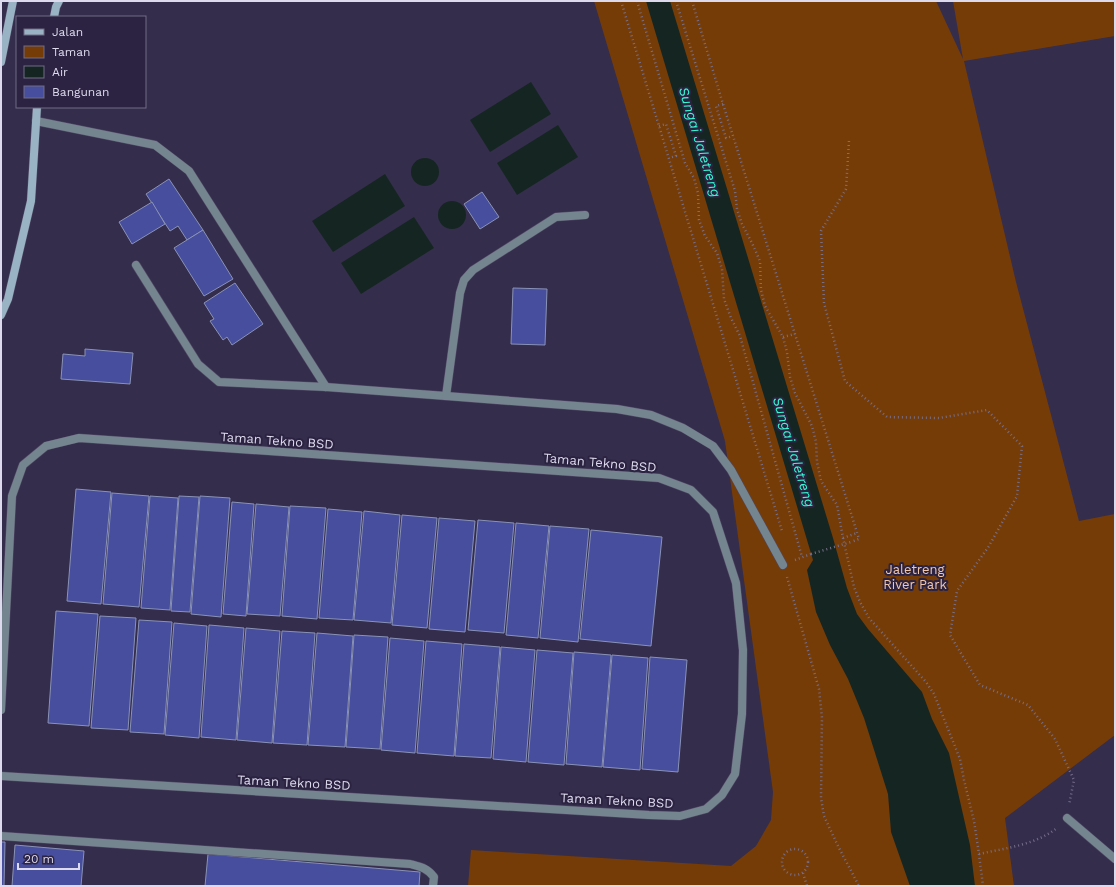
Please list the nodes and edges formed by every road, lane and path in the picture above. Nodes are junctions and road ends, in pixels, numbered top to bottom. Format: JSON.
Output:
{"nodes":[{"id":1,"x":13,"y":1,"type":"edge"},
{"id":2,"x":59,"y":1,"type":"edge"},
{"id":3,"x":621,"y":1,"type":"edge"},
{"id":4,"x":637,"y":1,"type":"edge"},
{"id":5,"x":676,"y":1,"type":"edge"},
{"id":6,"x":692,"y":1,"type":"edge"},
{"id":7,"x":54,"y":16,"type":"edge"},
{"id":8,"x":3,"y":38,"type":"edge"},
{"id":9,"x":1,"y":62,"type":"edge"},
{"id":10,"x":723,"y":104,"type":"junction"},
{"id":11,"x":37,"y":108,"type":"edge"},
{"id":12,"x":36,"y":121,"type":"junction"},
{"id":13,"x":721,"y":122,"type":"junction"},
{"id":14,"x":714,"y":124,"type":"junction"},
{"id":15,"x":659,"y":126,"type":"junction"},
{"id":16,"x":733,"y":136,"type":"junction"},
{"id":17,"x":678,"y":138,"type":"junction"},
{"id":18,"x":671,"y":139,"type":"junction"},
{"id":19,"x":849,"y":141,"type":"dead end"},
{"id":20,"x":669,"y":158,"type":"junction"},
{"id":21,"x":585,"y":214,"type":"dead end"},
{"id":22,"x":136,"y":264,"type":"dead end"},
{"id":23,"x":1,"y":315,"type":"edge"},
{"id":24,"x":795,"y":334,"type":"junction"},
{"id":25,"x":783,"y":337,"type":"junction"},
{"id":26,"x":326,"y":387,"type":"junction"},
{"id":27,"x":446,"y":396,"type":"junction"},
{"id":28,"x":782,"y":531,"type":"dead end"},
{"id":29,"x":857,"y":533,"type":"junction"},
{"id":30,"x":843,"y":538,"type":"junction"},
{"id":31,"x":802,"y":557,"type":"junction"},
{"id":32,"x":783,"y":565,"type":"junction"},
{"id":33,"x":1,"y":710,"type":"edge"},
{"id":34,"x":1,"y":776,"type":"edge"},
{"id":35,"x":1067,"y":818,"type":"junction"},
{"id":36,"x":1,"y":836,"type":"edge"},
{"id":37,"x":979,"y":854,"type":"junction"},
{"id":38,"x":1115,"y":859,"type":"edge"},
{"id":39,"x":803,"y":873,"type":"junction"},
{"id":40,"x":433,"y":886,"type":"edge"},
{"id":41,"x":807,"y":886,"type":"edge"},
{"id":42,"x":859,"y":886,"type":"edge"},
{"id":43,"x":983,"y":886,"type":"edge"}],
"edges":[{"from":1,"to":8,"type":"main road"},
{"from":2,"to":7,"type":"main road"},
{"from":3,"to":15,"type":"path"},
{"from":4,"to":17,"type":"path"},
{"from":5,"to":14,"type":"path"},
{"from":6,"to":10,"type":"path"},
{"from":8,"to":9,"type":"main road"},
{"from":10,"to":13,"type":"path"},
{"from":10,"to":16,"type":"path"},
{"from":11,"to":12,"type":"main road"},
{"from":12,"to":23,"type":"main road"},
{"from":12,"to":26,"type":"lane"},
{"from":13,"to":14,"type":"path"},
{"from":13,"to":16,"type":"path"},
{"from":14,"to":25,"type":"path"},
{"from":15,"to":18,"type":"path"},
{"from":15,"to":20,"type":"path"},
{"from":16,"to":24,"type":"path"},
{"from":17,"to":18,"type":"path"},
{"from":17,"to":31,"type":"path"},
{"from":18,"to":20,"type":"path"},
{"from":19,"to":35,"type":"path"},
{"from":20,"to":28,"type":"path"},
{"from":21,"to":27,"type":"lane"},
{"from":22,"to":26,"type":"lane"},
{"from":24,"to":25,"type":"path"},
{"from":24,"to":29,"type":"path"},
{"from":25,"to":30,"type":"path"},
{"from":26,"to":27,"type":"lane"},
{"from":27,"to":32,"type":"lane"},
{"from":29,"to":30,"type":"path"},
{"from":29,"to":31,"type":"path","bridge":true},
{"from":30,"to":37,"type":"path"},
{"from":31,"to":32,"type":"path"},
{"from":32,"to":42,"type":"path"},
{"from":33,"to":34,"type":"lane","name":"Taman Tekno BSD"},
{"from":35,"to":37,"type":"path"},
{"from":35,"to":38,"type":"lane"},
{"from":36,"to":40,"type":"lane"},
{"from":37,"to":43,"type":"path"},
{"from":39,"to":39,"type":"path"},
{"from":39,"to":41,"type":"path"}]}
